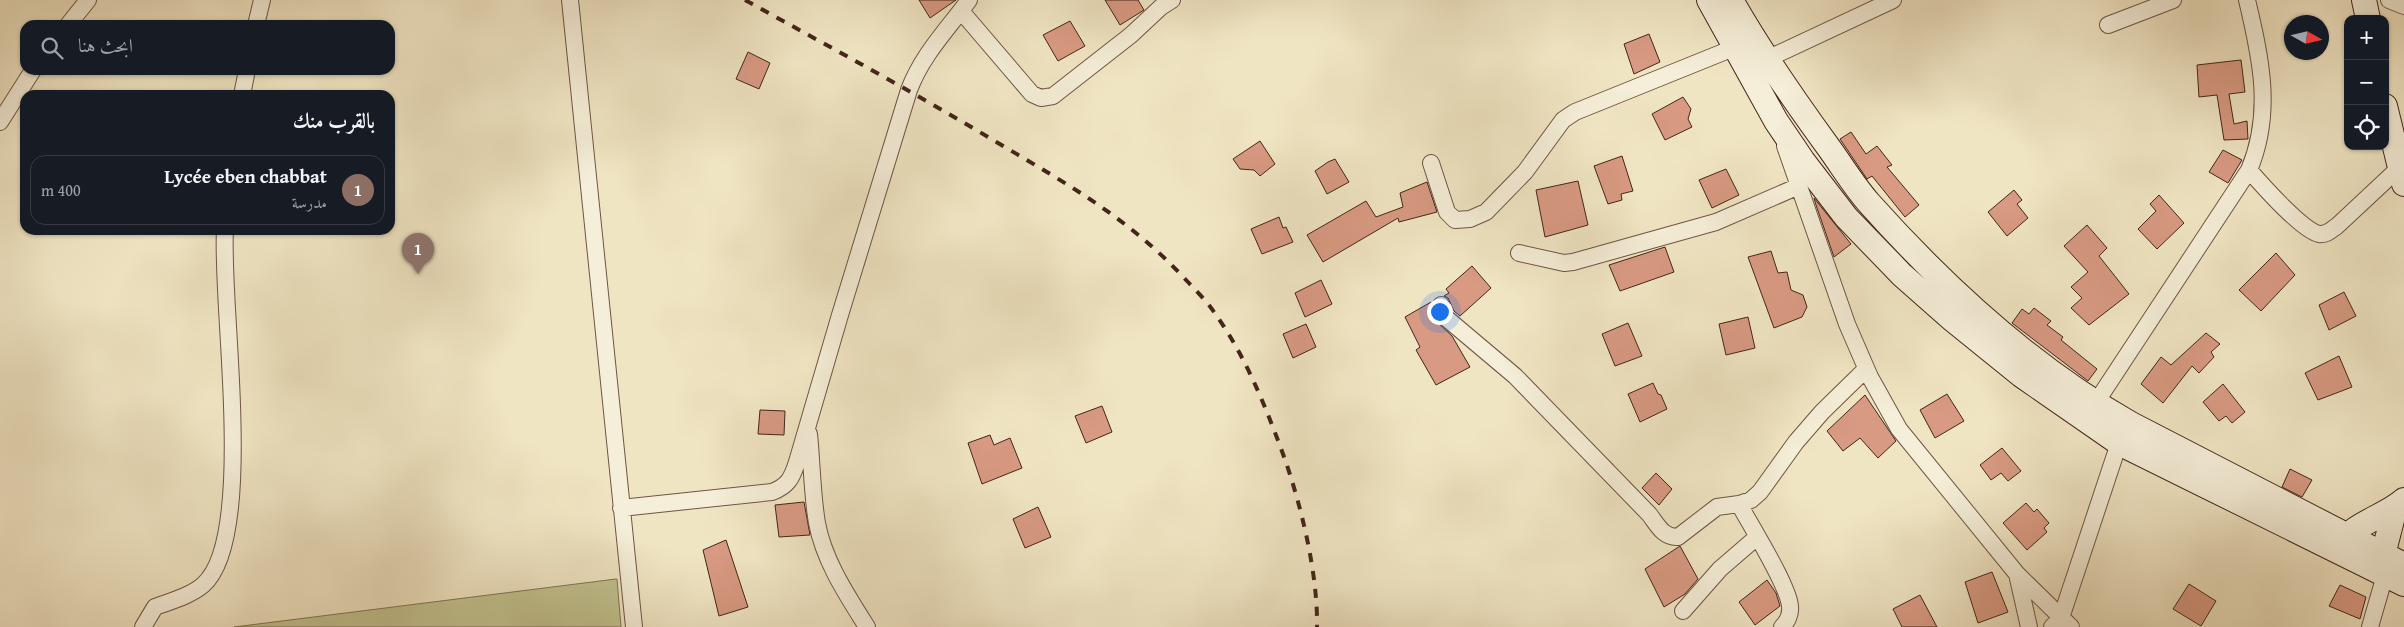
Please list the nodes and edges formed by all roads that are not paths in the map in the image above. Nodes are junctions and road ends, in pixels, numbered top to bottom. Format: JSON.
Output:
{"nodes":[{"id":1,"x":88,"y":0,"type":"edge"},
{"id":2,"x":262,"y":0,"type":"edge"},
{"id":3,"x":570,"y":0,"type":"edge"},
{"id":4,"x":1172,"y":0,"type":"edge"},
{"id":5,"x":1709,"y":0,"type":"edge"},
{"id":6,"x":1730,"y":0,"type":"edge"},
{"id":7,"x":1893,"y":0,"type":"edge"},
{"id":8,"x":2173,"y":0,"type":"edge"},
{"id":9,"x":2247,"y":0,"type":"edge"},
{"id":10,"x":2364,"y":0,"type":"edge"},
{"id":11,"x":2389,"y":0,"type":"edge"},
{"id":12,"x":965,"y":6,"type":"edge"},
{"id":13,"x":2404,"y":6,"type":"edge"},
{"id":14,"x":2367,"y":15,"type":"edge"},
{"id":15,"x":72,"y":20,"type":"edge"},
{"id":16,"x":257,"y":20,"type":"edge"},
{"id":17,"x":2108,"y":25,"type":"dead end"},
{"id":18,"x":1736,"y":47,"type":"junction"},
{"id":19,"x":1767,"y":59,"type":"junction"},
{"id":20,"x":30,"y":75,"type":"edge"},
{"id":21,"x":246,"y":75,"type":"edge"},
{"id":22,"x":20,"y":90,"type":"edge"},
{"id":23,"x":20,"y":90,"type":"edge"},
{"id":24,"x":243,"y":90,"type":"edge"},
{"id":25,"x":1776,"y":121,"type":"junction"},
{"id":26,"x":0,"y":122,"type":"edge"},
{"id":27,"x":2389,"y":122,"type":"edge"},
{"id":28,"x":1431,"y":163,"type":"dead end"},
{"id":29,"x":2249,"y":170,"type":"junction"},
{"id":30,"x":2402,"y":176,"type":"edge"},
{"id":31,"x":1799,"y":186,"type":"junction"},
{"id":32,"x":225,"y":235,"type":"edge"},
{"id":33,"x":1519,"y":253,"type":"dead end"},
{"id":34,"x":1441,"y":305,"type":"dead end"},
{"id":35,"x":1866,"y":368,"type":"junction"},
{"id":36,"x":2095,"y":404,"type":"junction"},
{"id":37,"x":808,"y":424,"type":"junction"},
{"id":38,"x":2125,"y":433,"type":"junction"},
{"id":39,"x":1739,"y":504,"type":"junction"},
{"id":40,"x":2399,"y":504,"type":"edge"},
{"id":41,"x":621,"y":508,"type":"junction"},
{"id":42,"x":1757,"y":537,"type":"junction"},
{"id":43,"x":2341,"y":543,"type":"junction"},
{"id":44,"x":2390,"y":570,"type":"edge"},
{"id":45,"x":2017,"y":574,"type":"junction"},
{"id":46,"x":1683,"y":611,"type":"dead end"},
{"id":47,"x":2061,"y":624,"type":"edge"},
{"id":48,"x":144,"y":627,"type":"edge"},
{"id":49,"x":634,"y":627,"type":"edge"},
{"id":50,"x":867,"y":627,"type":"edge"},
{"id":51,"x":1782,"y":627,"type":"edge"},
{"id":52,"x":2029,"y":627,"type":"edge"},
{"id":53,"x":2370,"y":627,"type":"edge"}],
"edges":[{"from":1,"to":15,"type":"street"},
{"from":2,"to":16,"type":"street"},
{"from":3,"to":41,"type":"street"},
{"from":4,"to":12,"type":"street"},
{"from":5,"to":18,"type":"main road"},
{"from":6,"to":19,"type":"main road"},
{"from":7,"to":19,"type":"street"},
{"from":8,"to":17,"type":"street"},
{"from":9,"to":29,"type":"street"},
{"from":10,"to":14,"type":"main road"},
{"from":11,"to":13,"type":"street"},
{"from":12,"to":37,"type":"street"},
{"from":18,"to":25,"type":"main road"},
{"from":18,"to":28,"type":"street"},
{"from":19,"to":36,"type":"main road"},
{"from":20,"to":23,"type":"street"},
{"from":21,"to":24,"type":"street"},
{"from":22,"to":26,"type":"street"},
{"from":25,"to":31,"type":"street"},
{"from":25,"to":38,"type":"main road"},
{"from":27,"to":30,"type":"main road"},
{"from":29,"to":30,"type":"street"},
{"from":29,"to":36,"type":"street"},
{"from":31,"to":33,"type":"street"},
{"from":31,"to":35,"type":"street"},
{"from":32,"to":48,"type":"street"},
{"from":34,"to":39,"type":"street"},
{"from":35,"to":39,"type":"street"},
{"from":35,"to":45,"type":"street"},
{"from":36,"to":38,"type":"main road"},
{"from":37,"to":41,"type":"street"},
{"from":37,"to":50,"type":"street"},
{"from":38,"to":43,"type":"main road"},
{"from":38,"to":47,"type":"street"},
{"from":39,"to":42,"type":"street"},
{"from":40,"to":43,"type":"main road"},
{"from":40,"to":44,"type":"main road"},
{"from":41,"to":49,"type":"street"},
{"from":42,"to":46,"type":"street"},
{"from":42,"to":51,"type":"street"},
{"from":43,"to":44,"type":"main road"},
{"from":44,"to":53,"type":"street"},
{"from":45,"to":47,"type":"street"},
{"from":45,"to":52,"type":"street"}]}
